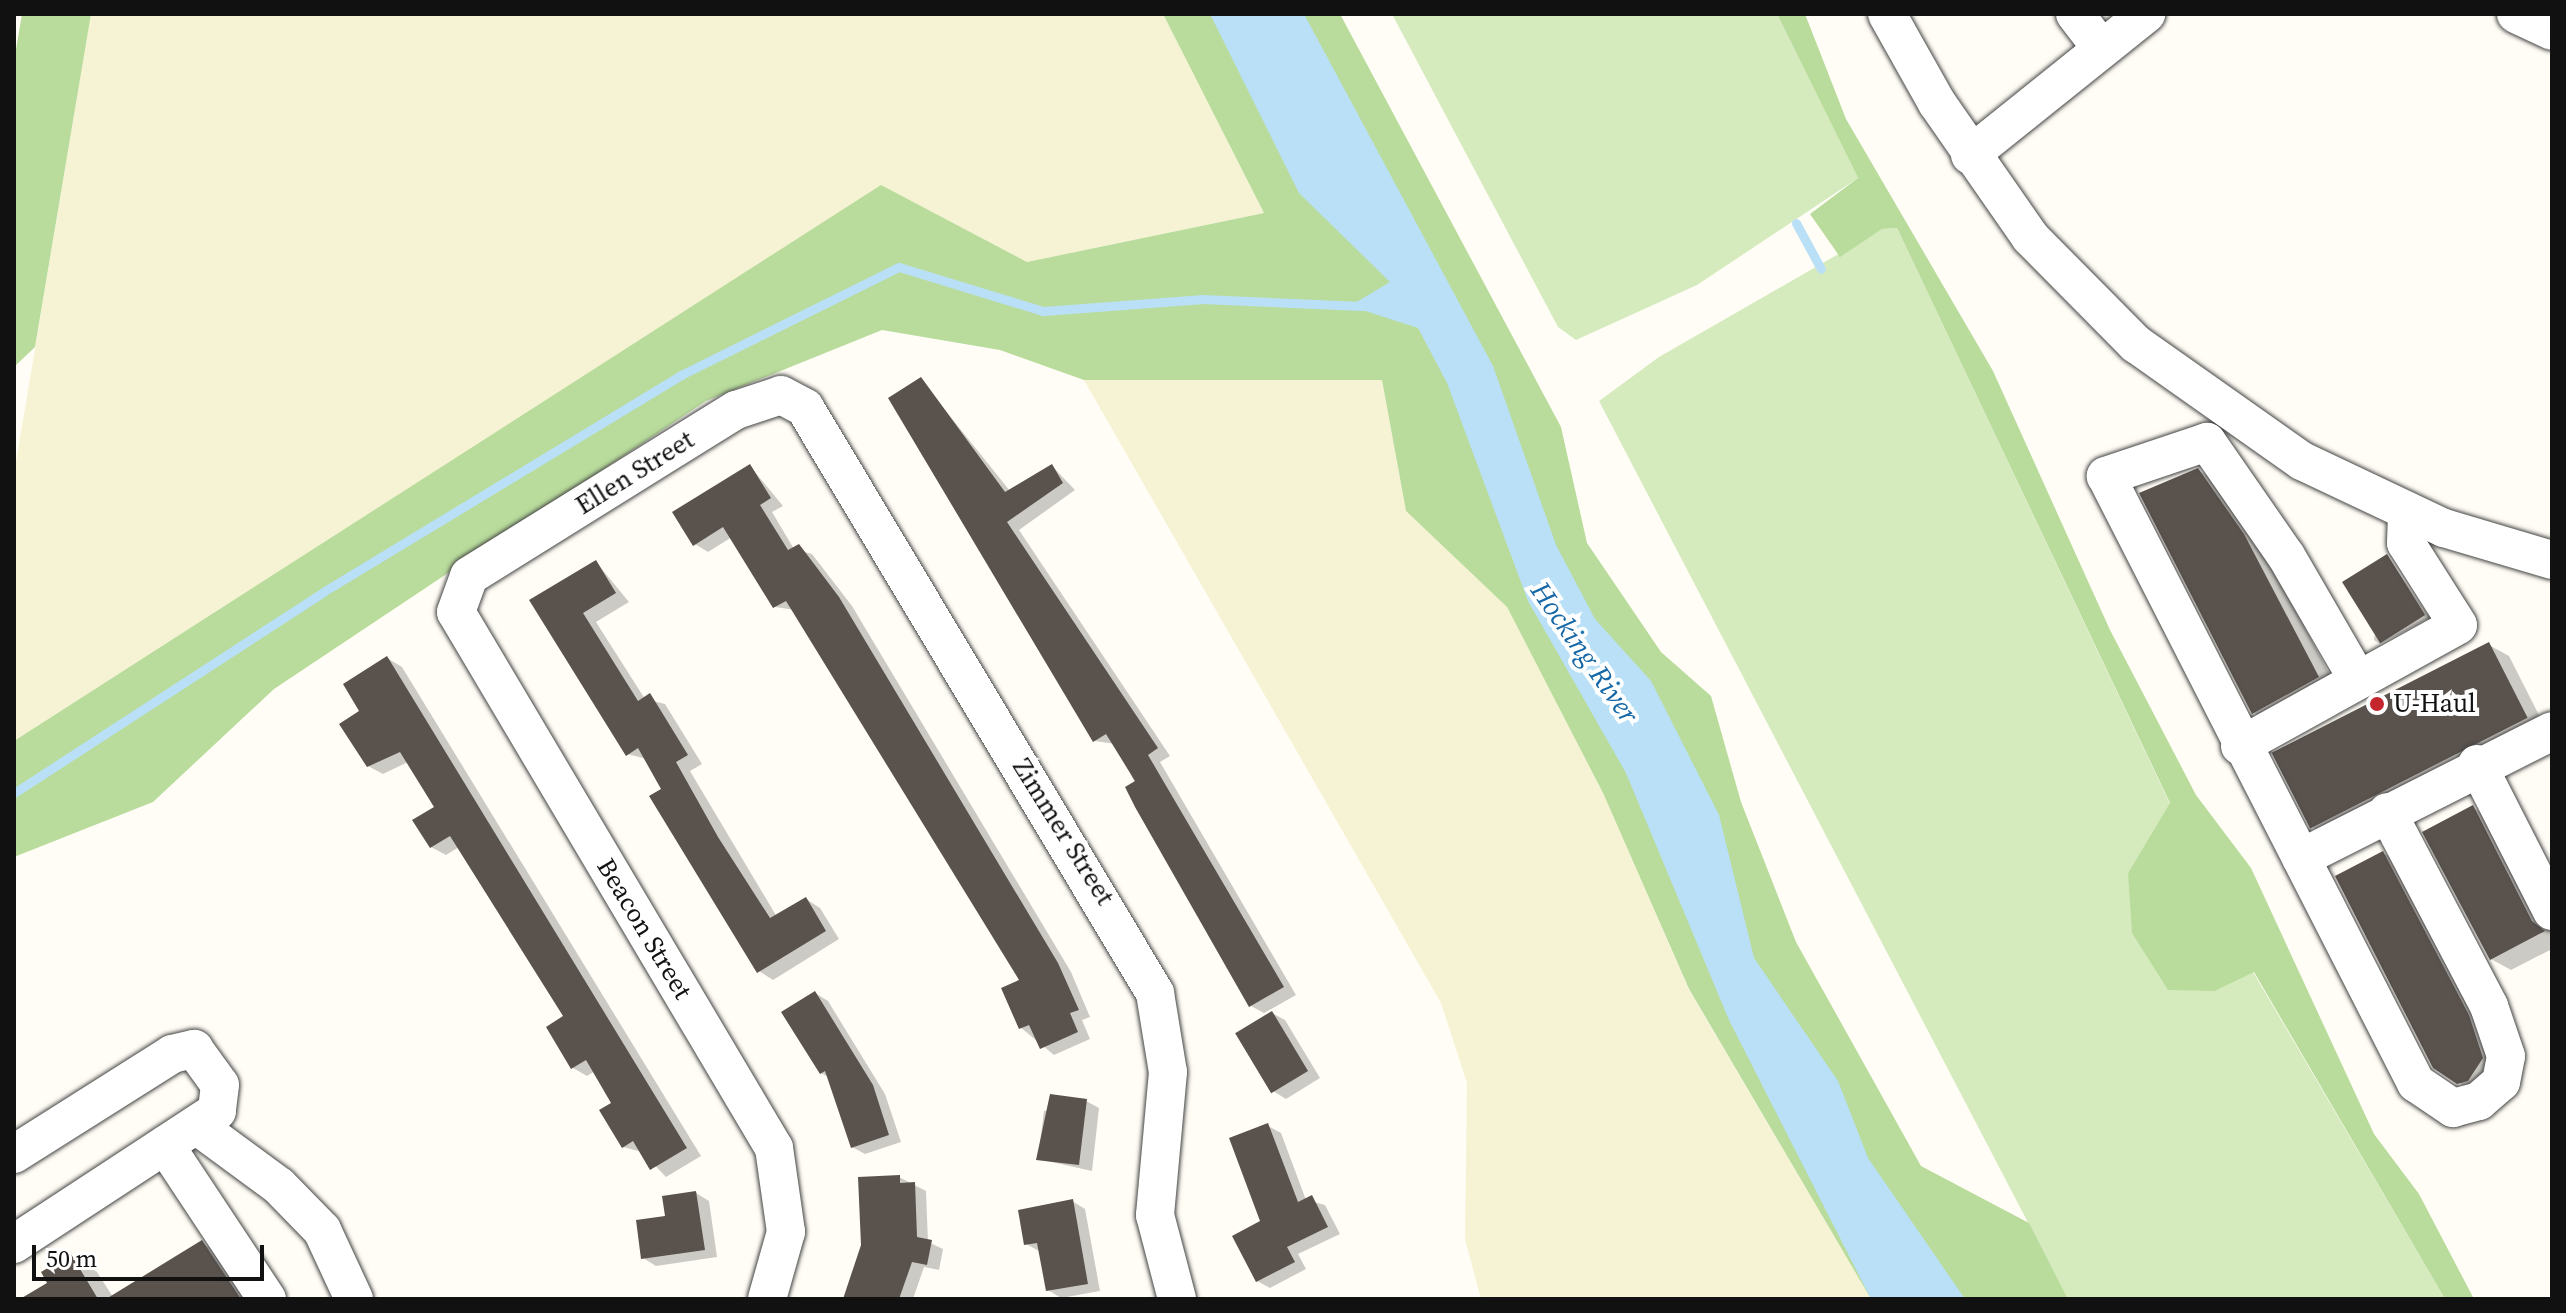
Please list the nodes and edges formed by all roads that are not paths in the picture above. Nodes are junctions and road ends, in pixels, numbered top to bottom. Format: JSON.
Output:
{"nodes":[{"id":1,"x":1887,"y":14,"type":"edge"},
{"id":2,"x":2075,"y":14,"type":"edge"},
{"id":3,"x":2146,"y":14,"type":"edge"},
{"id":4,"x":2516,"y":14,"type":"edge"},
{"id":5,"x":2552,"y":31,"type":"edge"},
{"id":6,"x":2102,"y":49,"type":"junction"},
{"id":7,"x":1970,"y":155,"type":"junction"},
{"id":8,"x":805,"y":408,"type":"joint"},
{"id":9,"x":2216,"y":427,"type":"junction"},
{"id":10,"x":2407,"y":511,"type":"junction"},
{"id":11,"x":2552,"y":560,"type":"edge"},
{"id":12,"x":469,"y":576,"type":"joint"},
{"id":13,"x":2358,"y":680,"type":"junction"},
{"id":14,"x":2552,"y":731,"type":"edge"},
{"id":15,"x":2240,"y":746,"type":"junction"},
{"id":16,"x":2477,"y":764,"type":"junction"},
{"id":17,"x":2387,"y":812,"type":"junction"},
{"id":18,"x":2301,"y":858,"type":"junction"},
{"id":19,"x":2552,"y":911,"type":"edge"},
{"id":20,"x":180,"y":1135,"type":"junction"},
{"id":21,"x":14,"y":1154,"type":"edge"},
{"id":22,"x":14,"y":1244,"type":"edge"},
{"id":23,"x":267,"y":1299,"type":"edge"},
{"id":24,"x":354,"y":1299,"type":"edge"},
{"id":25,"x":767,"y":1299,"type":"edge"},
{"id":26,"x":1177,"y":1299,"type":"edge"}],
"edges":[{"from":1,"to":7,"type":"street"},
{"from":2,"to":6,"type":"street"},
{"from":3,"to":6,"type":"street"},
{"from":4,"to":5,"type":"street"},
{"from":6,"to":7,"type":"street"},
{"from":7,"to":9,"type":"street"},
{"from":8,"to":12,"type":"street","name":"Ellen Street"},
{"from":8,"to":26,"type":"street","name":"Zimmer Street"},
{"from":9,"to":10,"type":"street"},
{"from":9,"to":13,"type":"street"},
{"from":9,"to":15,"type":"street"},
{"from":10,"to":11,"type":"street"},
{"from":10,"to":13,"type":"street"},
{"from":12,"to":25,"type":"street","name":"Beacon Street"},
{"from":13,"to":15,"type":"street"},
{"from":14,"to":16,"type":"street"},
{"from":15,"to":18,"type":"street"},
{"from":16,"to":17,"type":"street"},
{"from":16,"to":19,"type":"street"},
{"from":17,"to":18,"type":"street"},
{"from":17,"to":18,"type":"street"},
{"from":20,"to":21,"type":"street"},
{"from":20,"to":22,"type":"street"},
{"from":20,"to":23,"type":"street"},
{"from":20,"to":24,"type":"street"}]}
